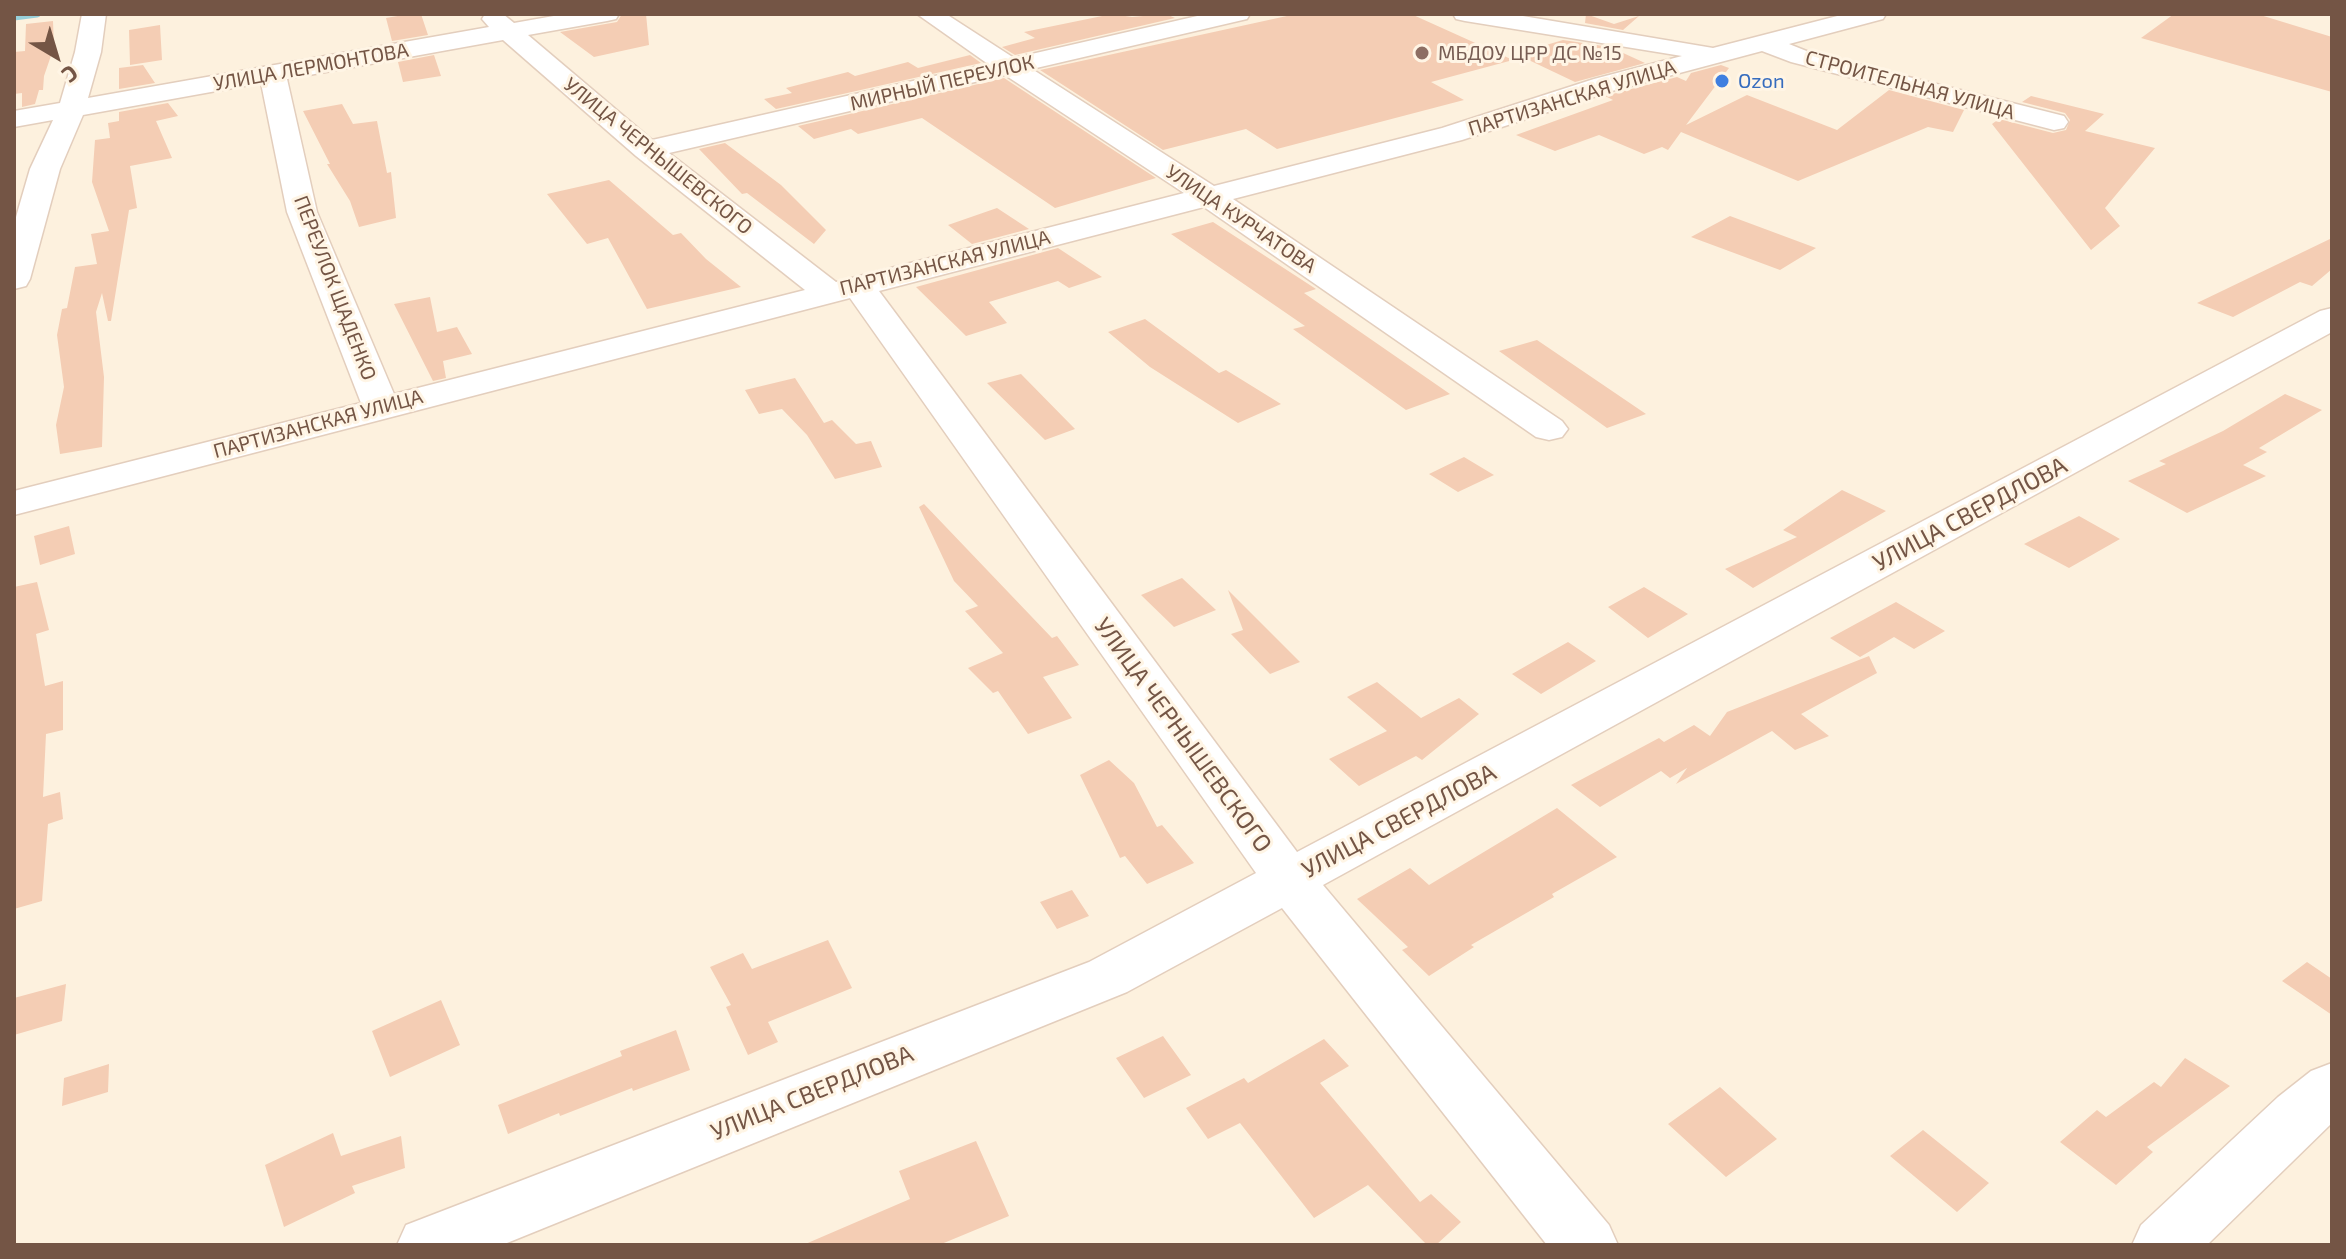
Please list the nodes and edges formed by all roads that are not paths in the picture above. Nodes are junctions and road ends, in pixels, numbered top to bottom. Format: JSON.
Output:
{"nodes":[{"id":1,"x":94,"y":14,"type":"edge"},
{"id":2,"x":607,"y":14,"type":"edge"},
{"id":3,"x":929,"y":14,"type":"edge"},
{"id":4,"x":1238,"y":14,"type":"edge"},
{"id":5,"x":1465,"y":14,"type":"edge"},
{"id":6,"x":1795,"y":14,"type":"edge"},
{"id":7,"x":1874,"y":14,"type":"edge"},
{"id":8,"x":1844,"y":22,"type":"junction"},
{"id":9,"x":498,"y":23,"type":"edge"},
{"id":10,"x":1767,"y":44,"type":"junction"},
{"id":11,"x":1721,"y":55,"type":"junction"},
{"id":12,"x":1014,"y":67,"type":"junction"},
{"id":13,"x":273,"y":75,"type":"junction"},
{"id":14,"x":71,"y":110,"type":"junction"},
{"id":15,"x":14,"y":119,"type":"edge"},
{"id":16,"x":2054,"y":122,"type":"dead end"},
{"id":17,"x":646,"y":150,"type":"junction"},
{"id":18,"x":1207,"y":195,"type":"junction"},
{"id":19,"x":14,"y":279,"type":"edge"},
{"id":20,"x":844,"y":289,"type":"junction"},
{"id":21,"x":2332,"y":318,"type":"edge"},
{"id":22,"x":381,"y":407,"type":"junction"},
{"id":23,"x":1549,"y":429,"type":"dead end"},
{"id":24,"x":14,"y":503,"type":"edge"},
{"id":25,"x":1289,"y":880,"type":"junction"},
{"id":26,"x":2332,"y":1088,"type":"edge"},
{"id":27,"x":429,"y":1245,"type":"edge"},
{"id":28,"x":1586,"y":1245,"type":"edge"},
{"id":29,"x":2164,"y":1245,"type":"edge"}],
"edges":[{"from":1,"to":14,"type":"street"},
{"from":2,"to":9,"type":"street","name":"УЛИЦА ЛЕРМОНТОВА"},
{"from":3,"to":12,"type":"street","name":"УЛИЦА КУРЧАТОВА"},
{"from":4,"to":12,"type":"street","name":"МИРНЫЙ ПЕРЕУЛОК"},
{"from":5,"to":11,"type":"street"},
{"from":6,"to":8,"type":"street","name":"СТРОИТЕЛЬНАЯ УЛИЦА"},
{"from":7,"to":8,"type":"street","name":"ПАРТИЗАНСКАЯ УЛИЦА"},
{"from":8,"to":10,"type":"street","name":"ПАРТИЗАНСКАЯ УЛИЦА"},
{"from":9,"to":13,"type":"street","name":"УЛИЦА ЛЕРМОНТОВА"},
{"from":9,"to":17,"type":"street","name":"УЛИЦА ЧЕРНЫШЕВСКОГО"},
{"from":10,"to":11,"type":"street","name":"ПАРТИЗАНСКАЯ УЛИЦА"},
{"from":10,"to":16,"type":"street","name":"СТРОИТЕЛЬНАЯ УЛИЦА"},
{"from":11,"to":18,"type":"street","name":"ПАРТИЗАНСКАЯ УЛИЦА"},
{"from":12,"to":17,"type":"street","name":"МИРНЫЙ ПЕРЕУЛОК"},
{"from":12,"to":18,"type":"street","name":"УЛИЦА КУРЧАТОВА"},
{"from":13,"to":14,"type":"street","name":"УЛИЦА ЛЕРМОНТОВА"},
{"from":13,"to":22,"type":"street","name":"ПЕРЕУЛОК ЩАДЕНКО"},
{"from":14,"to":15,"type":"street","name":"УЛИЦА ЛЕРМОНТОВА"},
{"from":14,"to":19,"type":"street"},
{"from":17,"to":20,"type":"street","name":"УЛИЦА ЧЕРНЫШЕВСКОГО"},
{"from":18,"to":20,"type":"street","name":"ПАРТИЗАНСКАЯ УЛИЦА"},
{"from":18,"to":23,"type":"street","name":"УЛИЦА КУРЧАТОВА"},
{"from":20,"to":22,"type":"street","name":"ПАРТИЗАНСКАЯ УЛИЦА"},
{"from":20,"to":25,"type":"street","name":"УЛИЦА ЧЕРНЫШЕВСКОГО"},
{"from":21,"to":25,"type":"street","name":"УЛИЦА СВЕРДЛОВА"},
{"from":22,"to":24,"type":"street","name":"ПАРТИЗАНСКАЯ УЛИЦА"},
{"from":25,"to":27,"type":"street","name":"УЛИЦА СВЕРДЛОВА"},
{"from":25,"to":28,"type":"street","name":"УЛИЦА ЧЕРНЫШЕВСКОГО"},
{"from":26,"to":29,"type":"street"}]}
